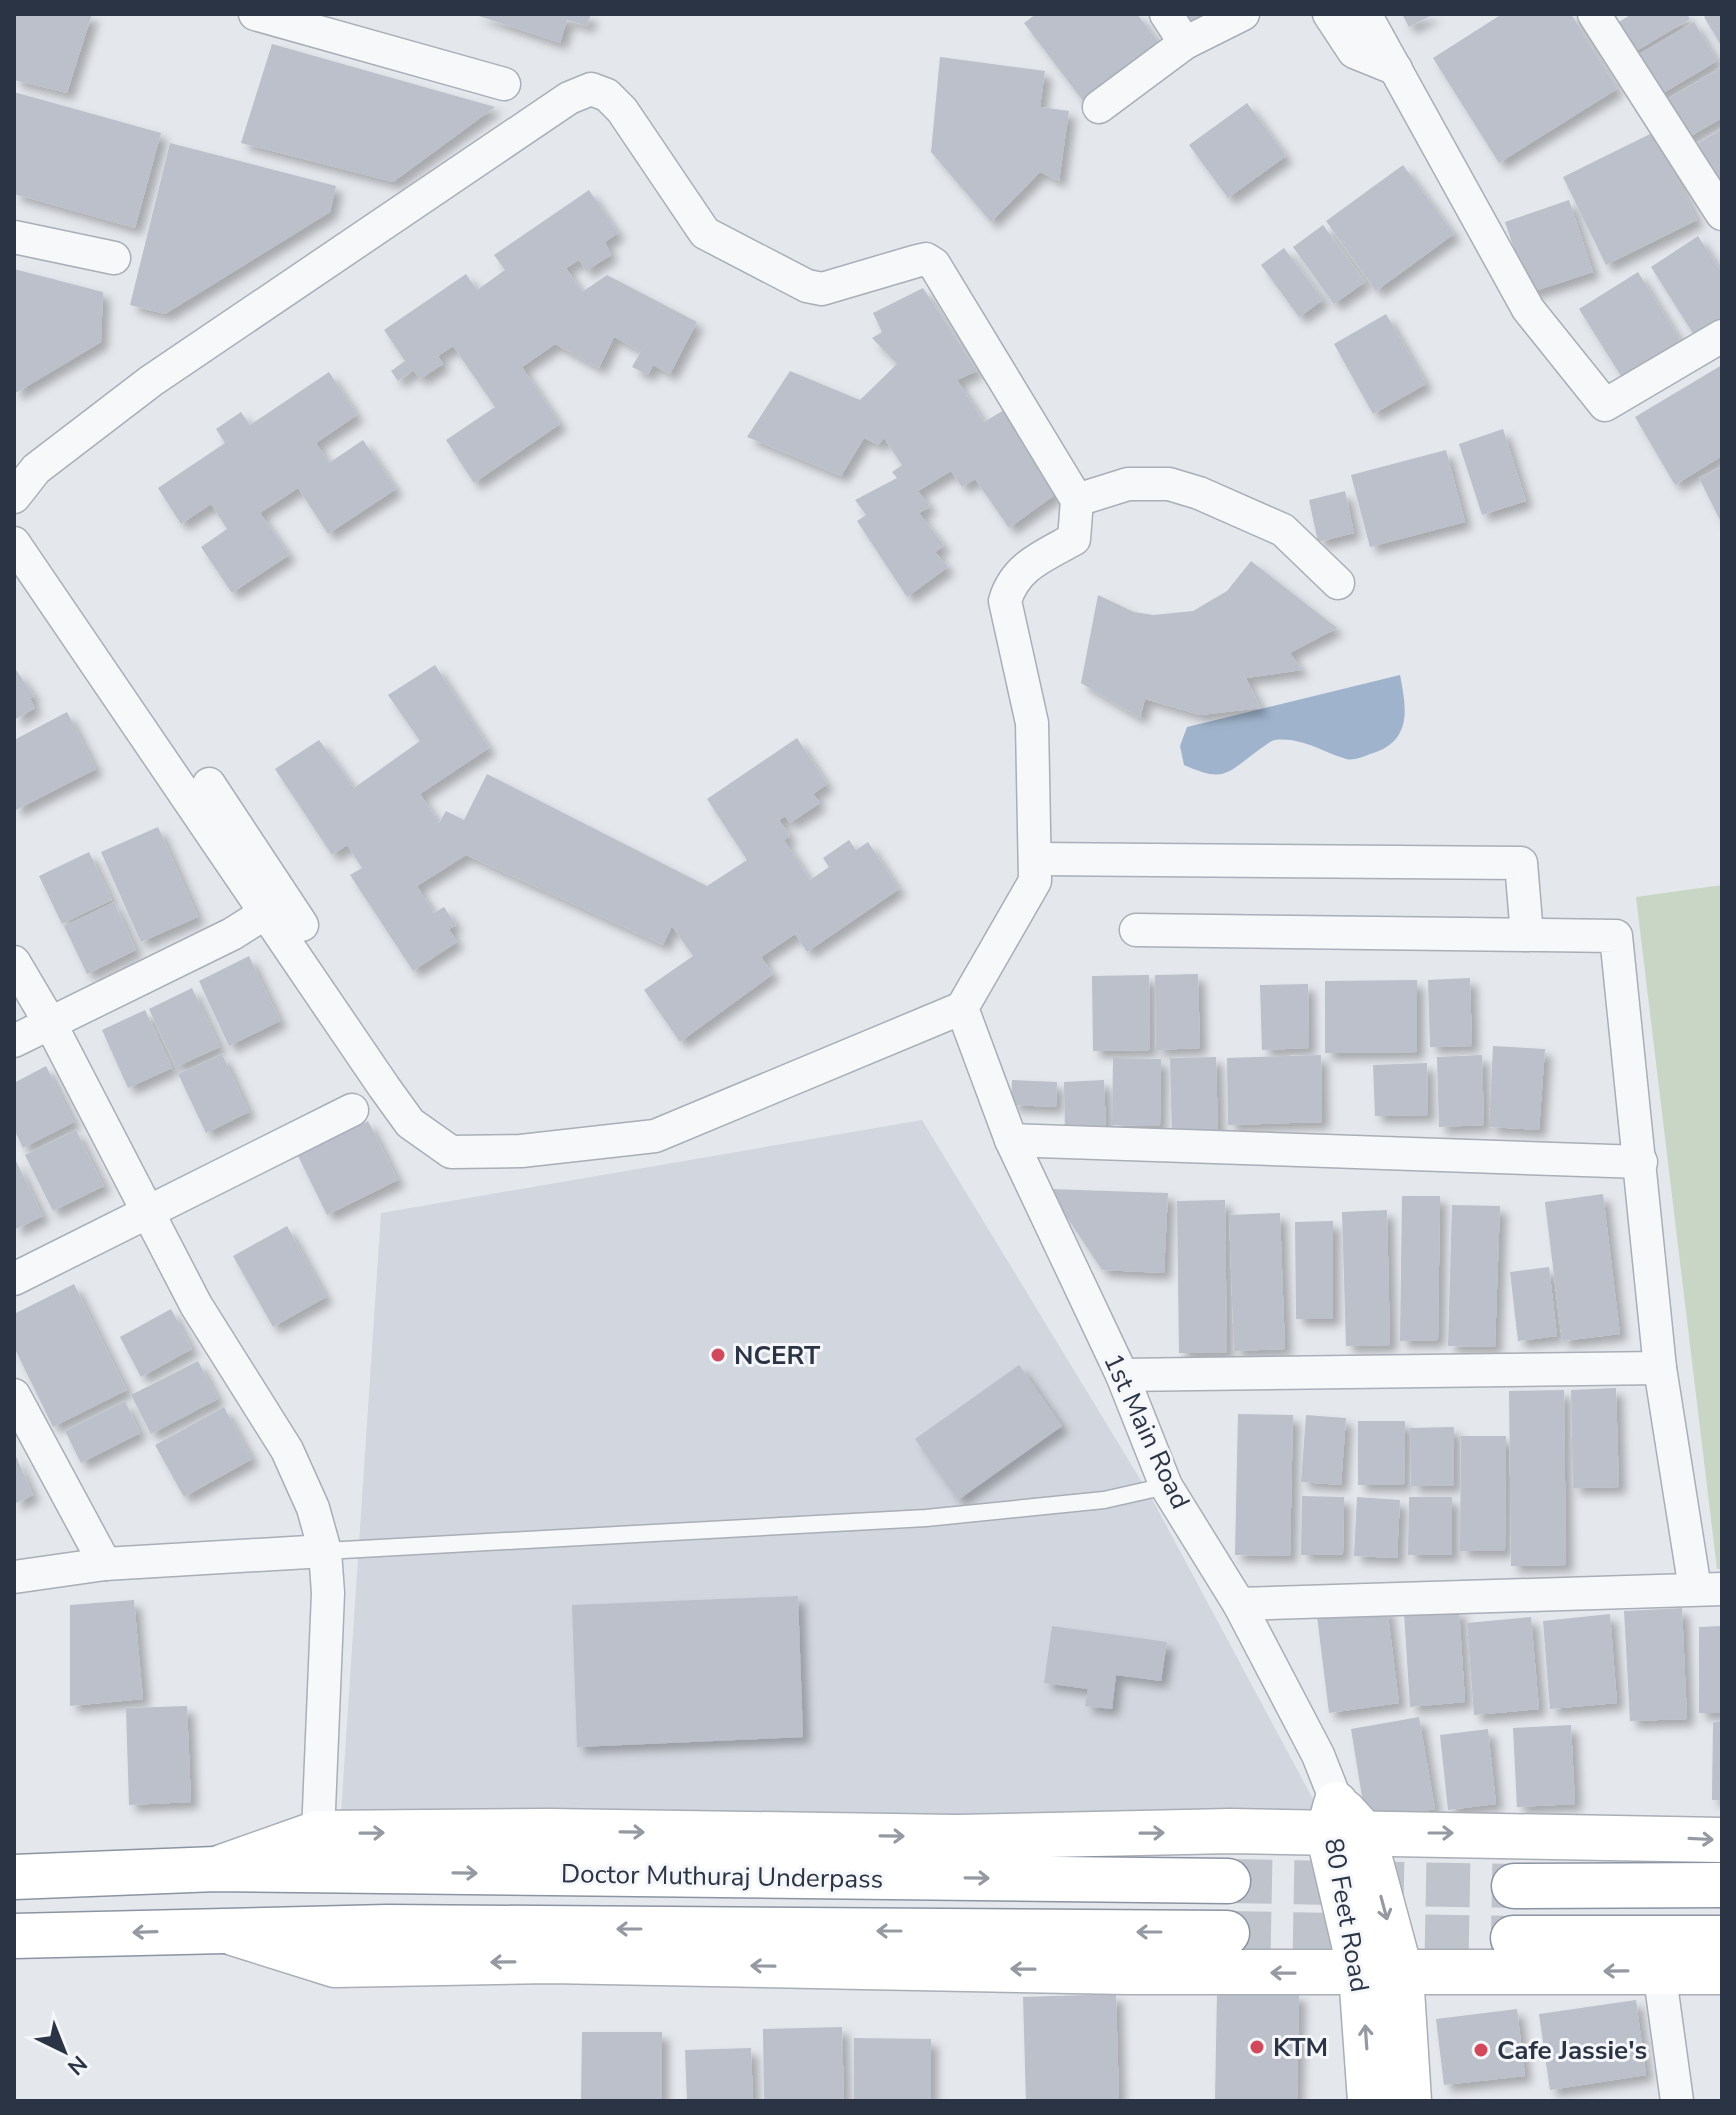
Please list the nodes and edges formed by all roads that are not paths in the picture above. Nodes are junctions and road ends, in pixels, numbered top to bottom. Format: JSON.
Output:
{"nodes":[{"id":1,"x":255,"y":14,"type":"edge"},
{"id":2,"x":1166,"y":14,"type":"edge"},
{"id":3,"x":1243,"y":14,"type":"edge"},
{"id":4,"x":1329,"y":14,"type":"edge"},
{"id":5,"x":1365,"y":14,"type":"edge"},
{"id":6,"x":1594,"y":14,"type":"edge"},
{"id":7,"x":1185,"y":43,"type":"junction"},
{"id":8,"x":1396,"y":69,"type":"junction"},
{"id":9,"x":504,"y":84,"type":"dead end"},
{"id":10,"x":1099,"y":107,"type":"dead end"},
{"id":11,"x":1722,"y":214,"type":"edge"},
{"id":12,"x":14,"y":237,"type":"edge"},
{"id":13,"x":114,"y":258,"type":"dead end"},
{"id":14,"x":1722,"y":336,"type":"edge"},
{"id":15,"x":14,"y":497,"type":"edge"},
{"id":16,"x":1077,"y":500,"type":"junction"},
{"id":17,"x":14,"y":543,"type":"edge"},
{"id":18,"x":1338,"y":583,"type":"dead end"},
{"id":19,"x":209,"y":784,"type":"dead end"},
{"id":20,"x":1037,"y":859,"type":"junction"},
{"id":21,"x":267,"y":912,"type":"junction"},
{"id":22,"x":1136,"y":930,"type":"dead end"},
{"id":23,"x":1527,"y":935,"type":"junction"},
{"id":24,"x":14,"y":962,"type":"edge"},
{"id":25,"x":312,"y":979,"type":"junction"},
{"id":26,"x":962,"y":1008,"type":"junction"},
{"id":27,"x":50,"y":1023,"type":"junction"},
{"id":28,"x":14,"y":1041,"type":"edge"},
{"id":29,"x":352,"y":1110,"type":"dead end"},
{"id":30,"x":1011,"y":1140,"type":"junction"},
{"id":31,"x":1641,"y":1162,"type":"junction"},
{"id":32,"x":150,"y":1213,"type":"junction"},
{"id":33,"x":14,"y":1279,"type":"edge"},
{"id":34,"x":1660,"y":1368,"type":"junction"},
{"id":35,"x":1122,"y":1375,"type":"junction"},
{"id":36,"x":14,"y":1395,"type":"edge"},
{"id":37,"x":1166,"y":1486,"type":"junction"},
{"id":38,"x":325,"y":1551,"type":"junction"},
{"id":39,"x":105,"y":1564,"type":"junction"},
{"id":40,"x":14,"y":1577,"type":"edge"},
{"id":41,"x":1708,"y":1589,"type":"edge"},
{"id":42,"x":1239,"y":1604,"type":"junction"},
{"id":43,"x":1343,"y":1823,"type":"junction"},
{"id":44,"x":318,"y":1833,"type":"junction"},
{"id":45,"x":1722,"y":1840,"type":"edge"},
{"id":46,"x":216,"y":1869,"type":"junction"},
{"id":47,"x":14,"y":1877,"type":"edge"},
{"id":48,"x":1228,"y":1881,"type":"tunnel mouth"},
{"id":49,"x":1722,"y":1885,"type":"edge"},
{"id":50,"x":1514,"y":1886,"type":"tunnel mouth"},
{"id":51,"x":223,"y":1930,"type":"junction"},
{"id":52,"x":1227,"y":1933,"type":"tunnel mouth"},
{"id":53,"x":14,"y":1936,"type":"edge"},
{"id":54,"x":1513,"y":1938,"type":"tunnel mouth"},
{"id":55,"x":1722,"y":1938,"type":"edge"},
{"id":56,"x":1659,"y":1970,"type":"junction"},
{"id":57,"x":1722,"y":1972,"type":"edge"},
{"id":58,"x":1381,"y":1974,"type":"junction"},
{"id":59,"x":1370,"y":2101,"type":"edge"},
{"id":60,"x":1409,"y":2101,"type":"edge"},
{"id":61,"x":1677,"y":2101,"type":"edge"}],
"edges":[{"from":1,"to":9,"type":"street"},
{"from":2,"to":7,"type":"street"},
{"from":3,"to":7,"type":"street"},
{"from":4,"to":8,"type":"street"},
{"from":5,"to":8,"type":"street"},
{"from":6,"to":11,"type":"street"},
{"from":7,"to":10,"type":"street"},
{"from":8,"to":14,"type":"street"},
{"from":12,"to":13,"type":"street"},
{"from":15,"to":16,"type":"street"},
{"from":16,"to":18,"type":"street"},
{"from":16,"to":20,"type":"street"},
{"from":17,"to":21,"type":"street"},
{"from":19,"to":25,"type":"street"},
{"from":20,"to":23,"type":"street"},
{"from":20,"to":26,"type":"street"},
{"from":21,"to":25,"type":"street"},
{"from":21,"to":27,"type":"street"},
{"from":22,"to":23,"type":"street"},
{"from":23,"to":31,"type":"street"},
{"from":24,"to":27,"type":"street"},
{"from":25,"to":26,"type":"street"},
{"from":26,"to":30,"type":"street","name":"1st Main Road"},
{"from":27,"to":28,"type":"street"},
{"from":27,"to":32,"type":"street"},
{"from":29,"to":32,"type":"street"},
{"from":30,"to":31,"type":"street"},
{"from":30,"to":35,"type":"street","name":"1st Main Road"},
{"from":31,"to":34,"type":"street"},
{"from":32,"to":33,"type":"street"},
{"from":32,"to":38,"type":"street"},
{"from":34,"to":35,"type":"street"},
{"from":34,"to":41,"type":"street"},
{"from":35,"to":37,"type":"street","name":"1st Main Road"},
{"from":36,"to":39,"type":"street"},
{"from":37,"to":38,"type":"lane"},
{"from":37,"to":42,"type":"street","name":"1st Main Road"},
{"from":38,"to":39,"type":"street"},
{"from":38,"to":44,"type":"street"},
{"from":39,"to":40,"type":"street"},
{"from":41,"to":42,"type":"street"},
{"from":42,"to":43,"type":"street","name":"1st Main Road"},
{"from":44,"to":43,"type":"main road","one_way":true},
{"from":43,"to":45,"type":"main road","one_way":true},
{"from":43,"to":58,"type":"main road","name":"80 Feet Road"},
{"from":44,"to":46,"type":"main road"},
{"from":46,"to":47,"type":"main road"},
{"from":46,"to":48,"type":"main road","name":"Doctor Muthuraj Underpass","one_way":true},
{"from":49,"to":50,"type":"main road"},
{"from":52,"to":51,"type":"main road","name":"Doctor Muthuraj Underpass","one_way":true},
{"from":51,"to":53,"type":"main road","name":"Doctor Muthuraj Underpass","one_way":true},
{"from":58,"to":51,"type":"main road","one_way":true},
{"from":54,"to":55,"type":"main road"},
{"from":56,"to":57,"type":"main road"},
{"from":56,"to":58,"type":"main road","one_way":true},
{"from":56,"to":61,"type":"street"},
{"from":59,"to":58,"type":"main road","name":"80 Feet Road","one_way":true},
{"from":58,"to":60,"type":"main road","name":"80 Feet Road"}]}
